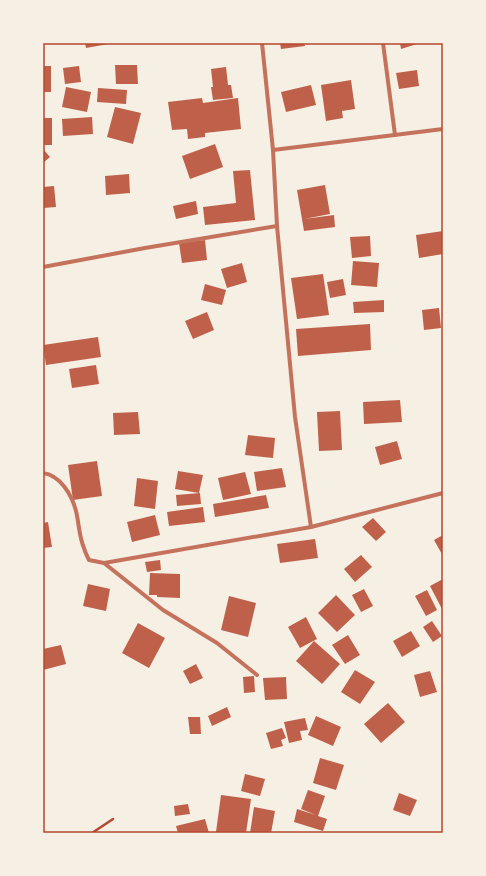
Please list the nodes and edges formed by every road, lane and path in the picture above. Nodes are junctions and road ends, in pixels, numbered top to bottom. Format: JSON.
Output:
{"nodes":[{"id":1,"x":262,"y":43,"type":"edge"},
{"id":2,"x":383,"y":43,"type":"edge"},
{"id":3,"x":443,"y":129,"type":"edge"},
{"id":4,"x":395,"y":135,"type":"junction"},
{"id":5,"x":273,"y":150,"type":"junction"},
{"id":6,"x":277,"y":226,"type":"junction"},
{"id":7,"x":43,"y":268,"type":"edge"},
{"id":8,"x":43,"y":473,"type":"edge"},
{"id":9,"x":443,"y":493,"type":"edge"},
{"id":10,"x":311,"y":527,"type":"junction"},
{"id":11,"x":104,"y":563,"type":"junction"},
{"id":12,"x":257,"y":675,"type":"dead end"},
{"id":13,"x":113,"y":818,"type":"dead end"},
{"id":14,"x":92,"y":833,"type":"edge"}],
"edges":[{"from":1,"to":5,"type":"street"},
{"from":2,"to":4,"type":"street"},
{"from":3,"to":4,"type":"street"},
{"from":4,"to":5,"type":"street"},
{"from":5,"to":6,"type":"street"},
{"from":6,"to":7,"type":"street"},
{"from":6,"to":10,"type":"street"},
{"from":8,"to":11,"type":"street"},
{"from":9,"to":10,"type":"street"},
{"from":10,"to":11,"type":"street"},
{"from":11,"to":12,"type":"street"},
{"from":13,"to":14,"type":"path"}]}
